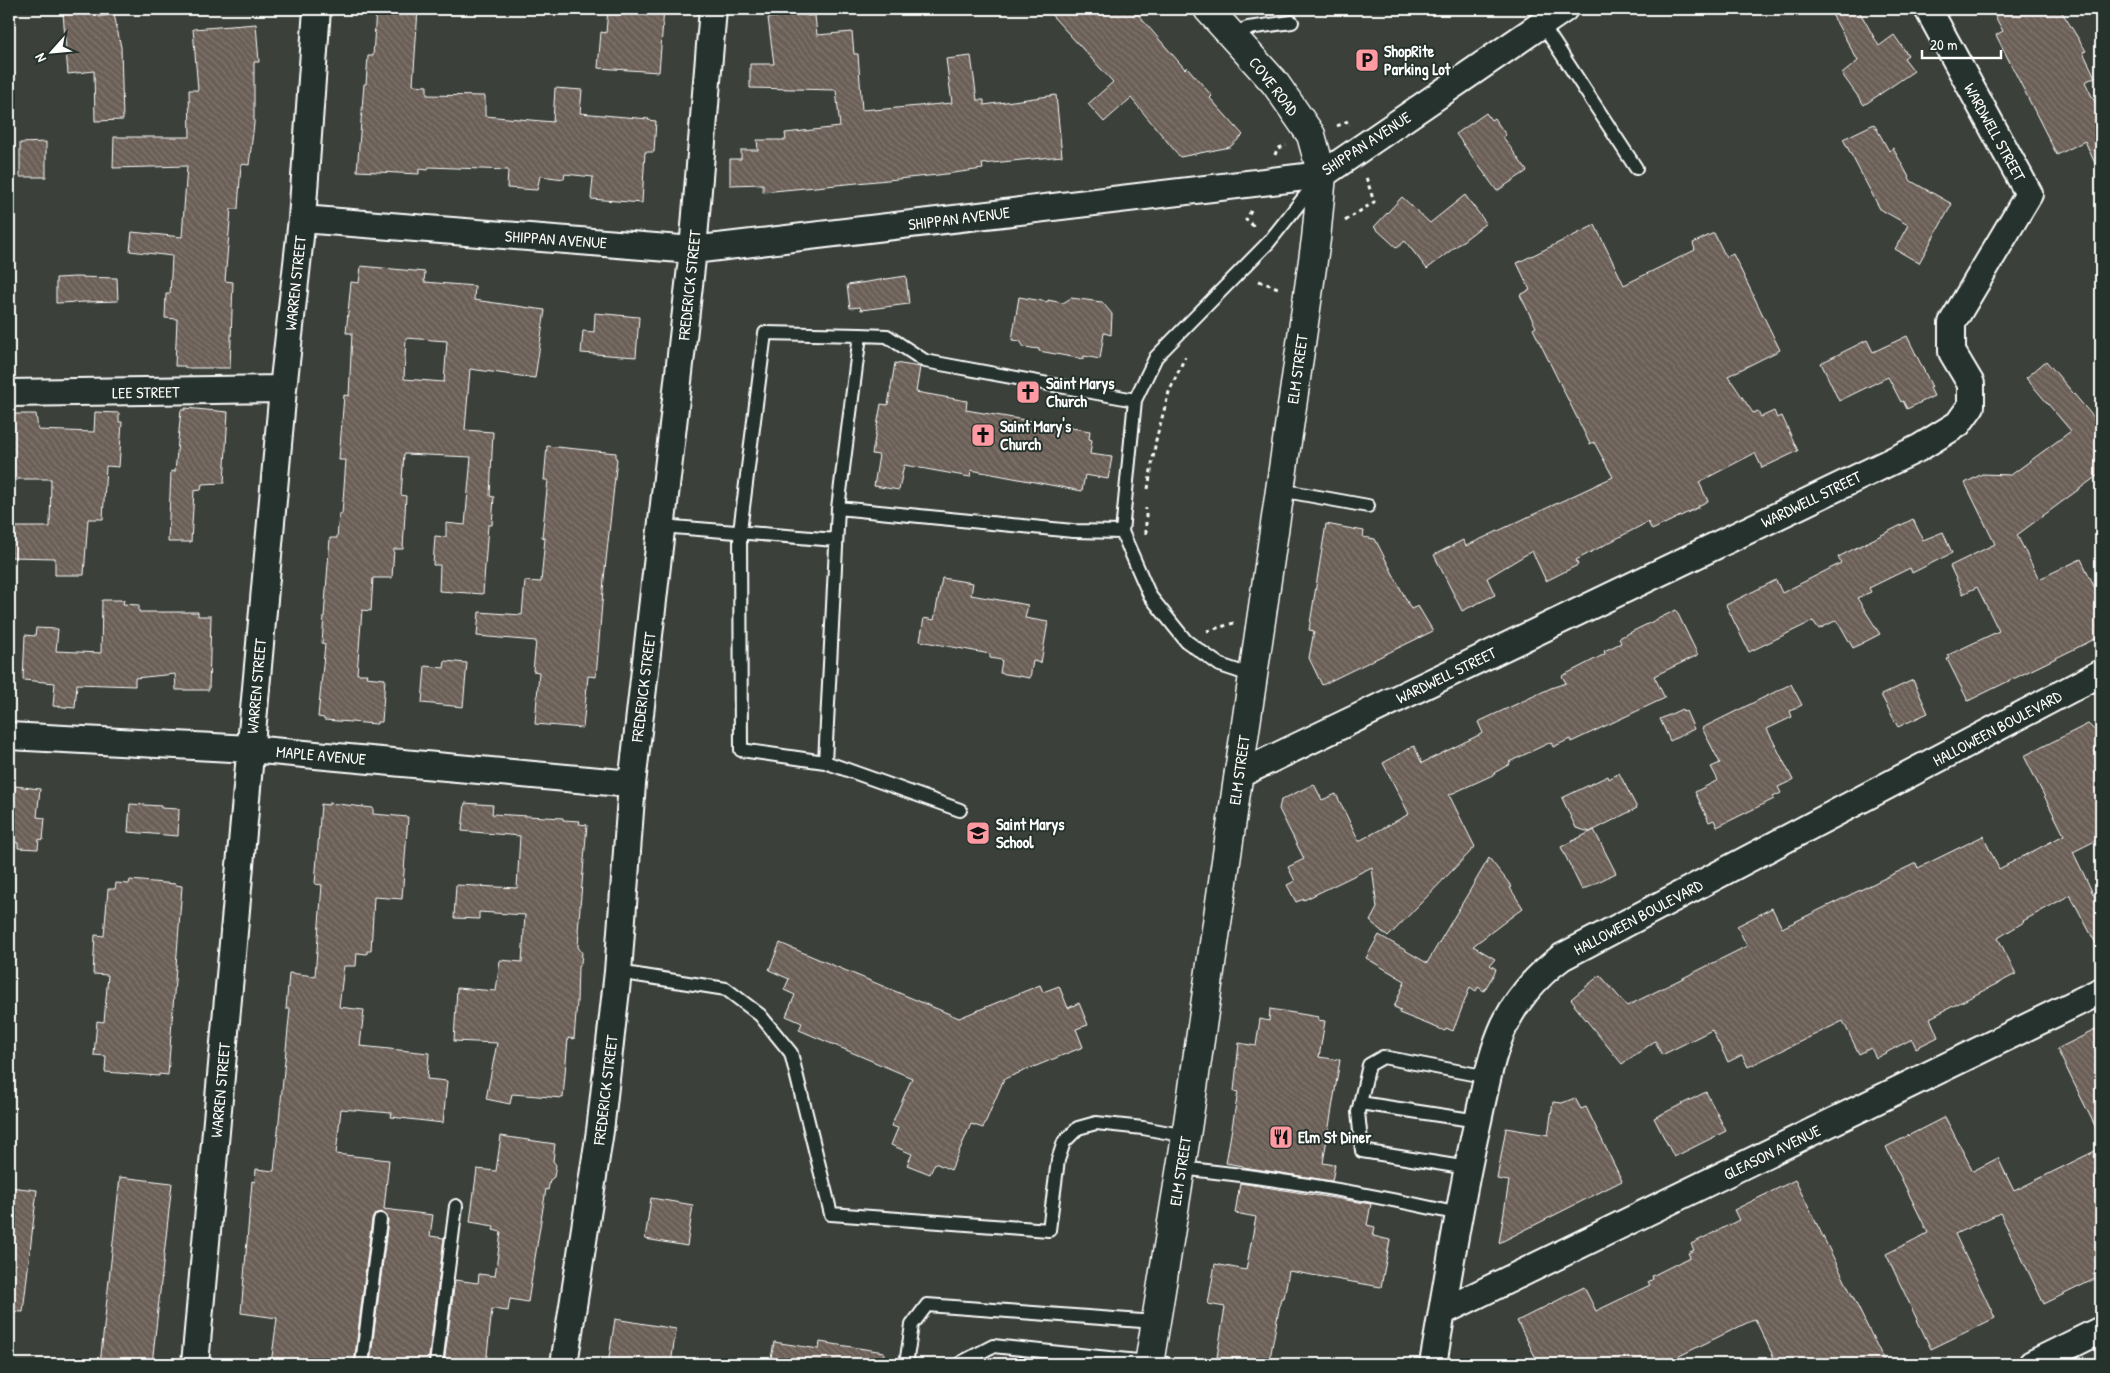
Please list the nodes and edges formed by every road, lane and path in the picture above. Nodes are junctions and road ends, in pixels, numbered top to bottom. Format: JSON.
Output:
{"nodes":[{"id":1,"x":316,"y":9,"type":"edge"},
{"id":2,"x":713,"y":9,"type":"edge"},
{"id":3,"x":1208,"y":9,"type":"edge"},
{"id":4,"x":1564,"y":9,"type":"edge"},
{"id":5,"x":1928,"y":9,"type":"edge"},
{"id":6,"x":1292,"y":22,"type":"dead end"},
{"id":7,"x":1542,"y":24,"type":"junction"},
{"id":8,"x":1231,"y":34,"type":"junction"},
{"id":9,"x":1636,"y":168,"type":"dead end"},
{"id":10,"x":1322,"y":175,"type":"junction"},
{"id":11,"x":302,"y":219,"type":"junction"},
{"id":12,"x":1246,"y":220,"type":"dead end"},
{"id":13,"x":1254,"y":226,"type":"dead end"},
{"id":14,"x":693,"y":250,"type":"junction"},
{"id":15,"x":1255,"y":284,"type":"dead end"},
{"id":16,"x":1289,"y":292,"type":"dead end"},
{"id":17,"x":860,"y":335,"type":"junction"},
{"id":18,"x":1186,"y":354,"type":"dead end"},
{"id":19,"x":283,"y":389,"type":"junction"},
{"id":20,"x":9,"y":393,"type":"edge"},
{"id":21,"x":1135,"y":400,"type":"junction"},
{"id":22,"x":1280,"y":490,"type":"junction"},
{"id":23,"x":1148,"y":494,"type":"dead end"},
{"id":24,"x":1146,"y":503,"type":"dead end"},
{"id":25,"x":1368,"y":506,"type":"dead end"},
{"id":26,"x":838,"y":508,"type":"junction"},
{"id":27,"x":661,"y":526,"type":"junction"},
{"id":28,"x":740,"y":531,"type":"junction"},
{"id":29,"x":1122,"y":532,"type":"junction"},
{"id":30,"x":836,"y":540,"type":"junction"},
{"id":31,"x":1146,"y":540,"type":"dead end"},
{"id":32,"x":1237,"y":622,"type":"dead end"},
{"id":33,"x":1200,"y":633,"type":"dead end"},
{"id":34,"x":2101,"y":673,"type":"edge"},
{"id":35,"x":1253,"y":676,"type":"junction"},
{"id":36,"x":9,"y":736,"type":"edge"},
{"id":37,"x":250,"y":749,"type":"junction"},
{"id":38,"x":825,"y":762,"type":"junction"},
{"id":39,"x":1238,"y":775,"type":"junction"},
{"id":40,"x":632,"y":784,"type":"junction"},
{"id":41,"x":960,"y":810,"type":"dead end"},
{"id":42,"x":618,"y":972,"type":"junction"},
{"id":43,"x":2101,"y":992,"type":"edge"},
{"id":44,"x":1488,"y":1077,"type":"junction"},
{"id":45,"x":1360,"y":1103,"type":"junction"},
{"id":46,"x":1478,"y":1121,"type":"junction"},
{"id":47,"x":1186,"y":1136,"type":"junction"},
{"id":48,"x":1181,"y":1168,"type":"junction"},
{"id":49,"x":1468,"y":1168,"type":"junction"},
{"id":50,"x":456,"y":1206,"type":"dead end"},
{"id":51,"x":1460,"y":1214,"type":"junction"},
{"id":52,"x":380,"y":1220,"type":"dead end"},
{"id":53,"x":1442,"y":1312,"type":"junction"},
{"id":54,"x":1156,"y":1322,"type":"junction"},
{"id":55,"x":2101,"y":1330,"type":"edge"},
{"id":56,"x":962,"y":1362,"type":"dead end"},
{"id":57,"x":1155,"y":1363,"type":"edge"},
{"id":58,"x":196,"y":1364,"type":"edge"},
{"id":59,"x":362,"y":1364,"type":"edge"},
{"id":60,"x":436,"y":1364,"type":"edge"},
{"id":61,"x":564,"y":1364,"type":"edge"},
{"id":62,"x":906,"y":1364,"type":"edge"},
{"id":63,"x":1433,"y":1364,"type":"edge"},
{"id":64,"x":2032,"y":1364,"type":"edge"}],
"edges":[{"from":1,"to":11,"type":"street","name":"WARREN STREET"},
{"from":2,"to":14,"type":"street","name":"FREDERICK STREET"},
{"from":3,"to":8,"type":"main road","name":"COVE ROAD"},
{"from":4,"to":7,"type":"street","name":"SHIPPAN AVENUE"},
{"from":5,"to":39,"type":"street","name":"WARDWELL STREET"},
{"from":6,"to":8,"type":"lane"},
{"from":7,"to":9,"type":"lane"},
{"from":7,"to":10,"type":"street","name":"SHIPPAN AVENUE"},
{"from":8,"to":10,"type":"main road","name":"COVE ROAD"},
{"from":10,"to":14,"type":"street","name":"SHIPPAN AVENUE"},
{"from":10,"to":21,"type":"lane"},
{"from":10,"to":22,"type":"main road","name":"ELM STREET"},
{"from":11,"to":14,"type":"street","name":"SHIPPAN AVENUE"},
{"from":11,"to":19,"type":"street","name":"WARREN STREET"},
{"from":12,"to":13,"type":"path"},
{"from":14,"to":27,"type":"street","name":"FREDERICK STREET"},
{"from":15,"to":16,"type":"path"},
{"from":17,"to":21,"type":"lane"},
{"from":17,"to":26,"type":"lane"},
{"from":17,"to":28,"type":"lane"},
{"from":18,"to":23,"type":"path"},
{"from":19,"to":20,"type":"street","name":"LEE STREET"},
{"from":19,"to":37,"type":"street","name":"WARREN STREET"},
{"from":21,"to":29,"type":"lane"},
{"from":22,"to":25,"type":"lane"},
{"from":22,"to":35,"type":"main road","name":"ELM STREET"},
{"from":24,"to":31,"type":"path"},
{"from":26,"to":29,"type":"lane"},
{"from":26,"to":30,"type":"lane"},
{"from":27,"to":28,"type":"lane"},
{"from":27,"to":40,"type":"street","name":"FREDERICK STREET"},
{"from":28,"to":30,"type":"lane"},
{"from":28,"to":38,"type":"lane"},
{"from":29,"to":35,"type":"lane"},
{"from":30,"to":38,"type":"lane"},
{"from":32,"to":33,"type":"path"},
{"from":34,"to":44,"type":"street","name":"HALLOWEEN BOULEVARD"},
{"from":35,"to":39,"type":"main road","name":"ELM STREET"},
{"from":36,"to":37,"type":"street","name":"MAPLE AVENUE"},
{"from":37,"to":40,"type":"street","name":"MAPLE AVENUE"},
{"from":37,"to":58,"type":"street","name":"WARREN STREET"},
{"from":38,"to":41,"type":"lane"},
{"from":39,"to":47,"type":"main road","name":"ELM STREET"},
{"from":40,"to":42,"type":"street","name":"FREDERICK STREET"},
{"from":42,"to":47,"type":"lane"},
{"from":42,"to":61,"type":"street","name":"FREDERICK STREET"},
{"from":43,"to":53,"type":"street","name":"GLEASON AVENUE"},
{"from":44,"to":45,"type":"lane"},
{"from":44,"to":46,"type":"street","name":"HALLOWEEN BOULEVARD"},
{"from":45,"to":46,"type":"lane"},
{"from":45,"to":49,"type":"lane"},
{"from":46,"to":49,"type":"street","name":"HALLOWEEN BOULEVARD"},
{"from":47,"to":48,"type":"main road","name":"ELM STREET"},
{"from":48,"to":51,"type":"lane"},
{"from":48,"to":54,"type":"main road","name":"ELM STREET"},
{"from":49,"to":51,"type":"street","name":"HALLOWEEN BOULEVARD"},
{"from":50,"to":60,"type":"lane"},
{"from":51,"to":53,"type":"street","name":"HALLOWEEN BOULEVARD"},
{"from":52,"to":59,"type":"lane"},
{"from":53,"to":63,"type":"street","name":"HALLOWEEN BOULEVARD"},
{"from":54,"to":57,"type":"main road","name":"ELM STREET"},
{"from":54,"to":62,"type":"lane"},
{"from":55,"to":64,"type":"street"},
{"from":56,"to":57,"type":"lane"}]}
